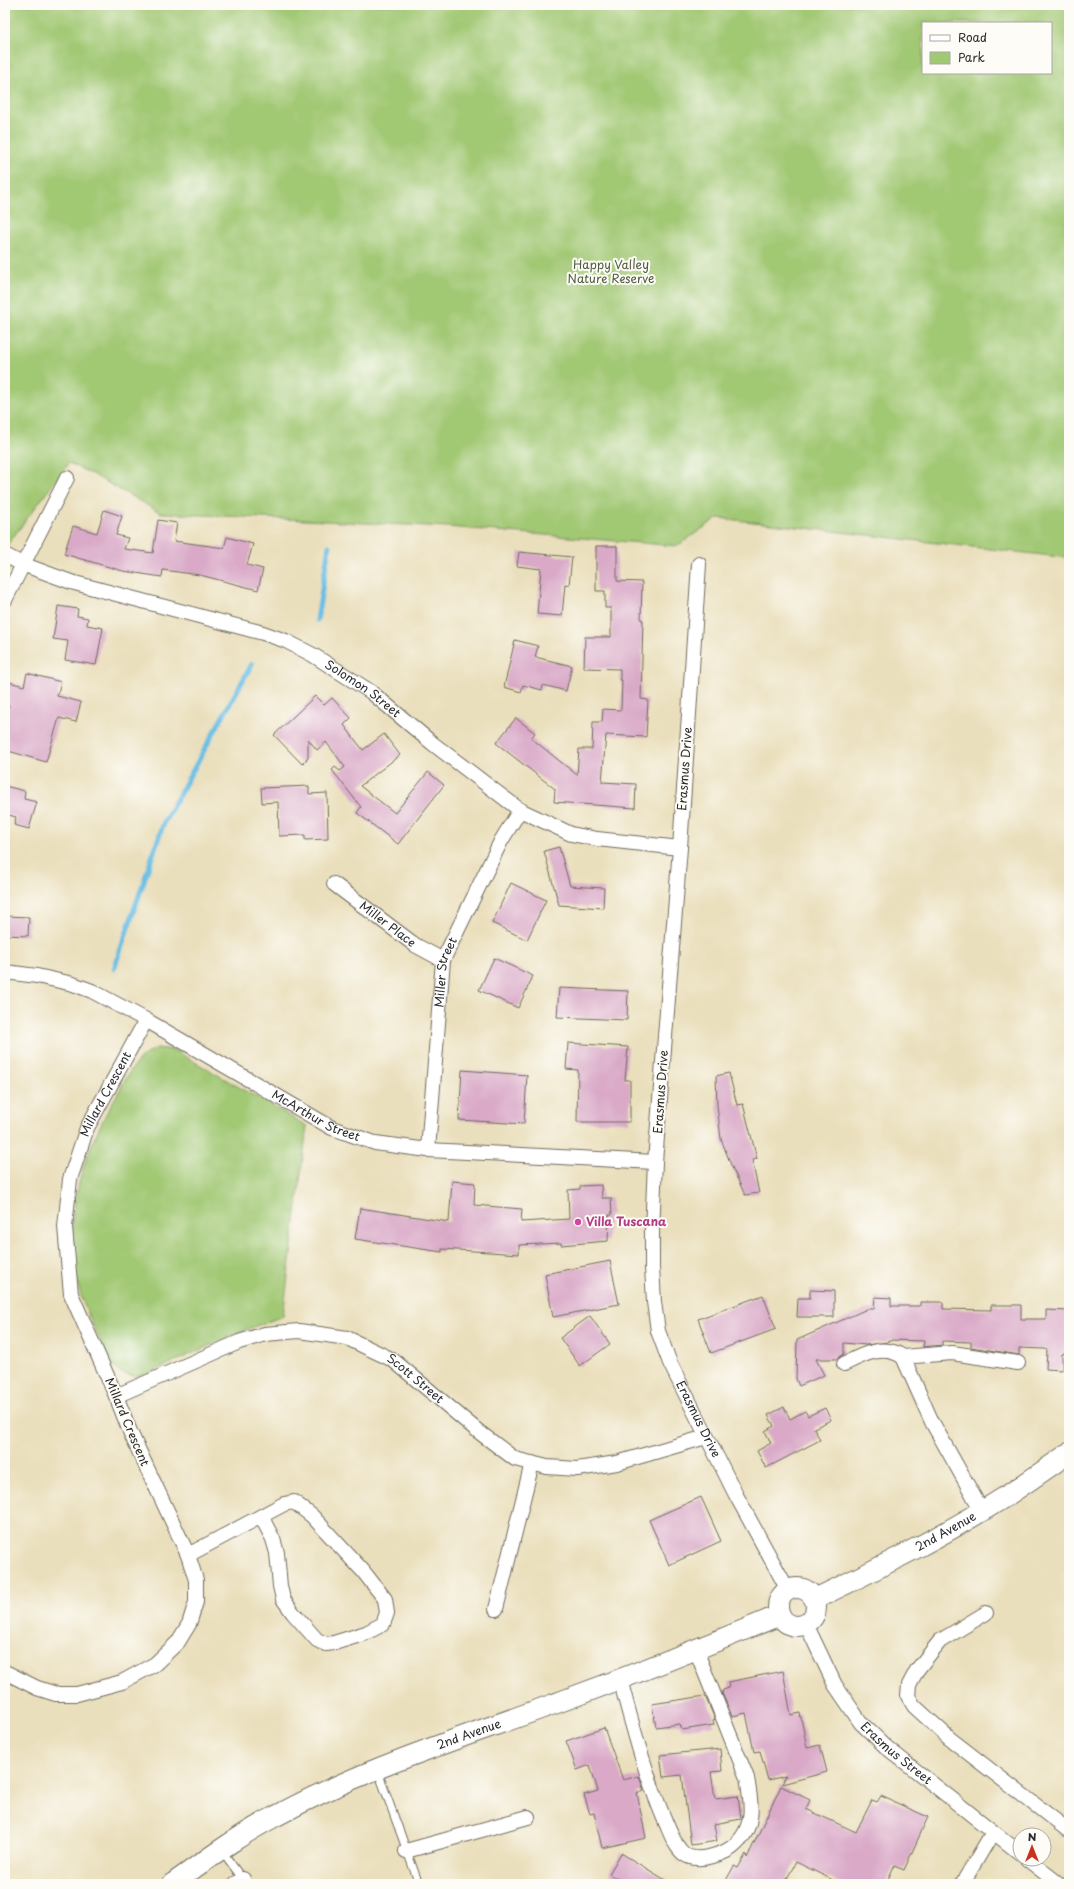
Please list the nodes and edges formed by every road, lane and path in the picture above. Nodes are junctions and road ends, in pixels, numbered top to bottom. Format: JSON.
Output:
{"nodes":[{"id":1,"x":67,"y":478,"type":"dead end"},
{"id":2,"x":5,"y":555,"type":"edge"},
{"id":3,"x":22,"y":564,"type":"junction"},
{"id":4,"x":699,"y":564,"type":"dead end"},
{"id":5,"x":5,"y":600,"type":"edge"},
{"id":6,"x":520,"y":810,"type":"junction"},
{"id":7,"x":680,"y":848,"type":"junction"},
{"id":8,"x":334,"y":884,"type":"dead end"},
{"id":9,"x":443,"y":960,"type":"junction"},
{"id":10,"x":5,"y":972,"type":"edge"},
{"id":11,"x":146,"y":1020,"type":"junction"},
{"id":12,"x":428,"y":1150,"type":"junction"},
{"id":13,"x":655,"y":1162,"type":"junction"},
{"id":14,"x":903,"y":1358,"type":"junction"},
{"id":15,"x":1018,"y":1363,"type":"dead end"},
{"id":16,"x":844,"y":1364,"type":"dead end"},
{"id":17,"x":116,"y":1396,"type":"junction"},
{"id":18,"x":706,"y":1437,"type":"junction"},
{"id":19,"x":1069,"y":1453,"type":"edge"},
{"id":20,"x":532,"y":1463,"type":"junction"},
{"id":21,"x":982,"y":1510,"type":"junction"},
{"id":22,"x":261,"y":1516,"type":"junction"},
{"id":23,"x":188,"y":1555,"type":"junction"},
{"id":24,"x":788,"y":1590,"type":"junction"},
{"id":25,"x":815,"y":1598,"type":"junction"},
{"id":26,"x":496,"y":1609,"type":"dead end"},
{"id":27,"x":986,"y":1613,"type":"dead end"},
{"id":28,"x":780,"y":1615,"type":"junction"},
{"id":29,"x":806,"y":1624,"type":"junction"},
{"id":30,"x":696,"y":1650,"type":"junction"},
{"id":31,"x":5,"y":1672,"type":"edge"},
{"id":32,"x":620,"y":1679,"type":"junction"},
{"id":33,"x":377,"y":1769,"type":"junction"},
{"id":34,"x":528,"y":1817,"type":"dead end"},
{"id":35,"x":1069,"y":1831,"type":"edge"},
{"id":36,"x":992,"y":1832,"type":"junction"},
{"id":37,"x":1012,"y":1848,"type":"edge"},
{"id":38,"x":221,"y":1849,"type":"junction"},
{"id":39,"x":406,"y":1851,"type":"junction"},
{"id":40,"x":1037,"y":1867,"type":"edge"},
{"id":41,"x":242,"y":1882,"type":"edge"},
{"id":42,"x":172,"y":1884,"type":"edge"},
{"id":43,"x":419,"y":1884,"type":"edge"},
{"id":44,"x":962,"y":1884,"type":"edge"},
{"id":45,"x":1059,"y":1884,"type":"edge"}],
"edges":[{"from":1,"to":3,"type":"street"},
{"from":2,"to":3,"type":"street","name":"Solomon Street"},
{"from":3,"to":5,"type":"street"},
{"from":3,"to":6,"type":"street","name":"Solomon Street"},
{"from":4,"to":7,"type":"street","name":"Erasmus Drive"},
{"from":6,"to":7,"type":"street","name":"Solomon Street"},
{"from":6,"to":9,"type":"street","name":"Miller Street"},
{"from":7,"to":13,"type":"street","name":"Erasmus Drive"},
{"from":8,"to":9,"type":"street","name":"Miller Place"},
{"from":9,"to":12,"type":"street","name":"Miller Street"},
{"from":10,"to":11,"type":"street","name":"McArthur Street"},
{"from":11,"to":12,"type":"street","name":"McArthur Street"},
{"from":11,"to":17,"type":"street","name":"Millard Crescent"},
{"from":12,"to":13,"type":"street","name":"McArthur Street"},
{"from":13,"to":18,"type":"street","name":"Erasmus Drive"},
{"from":14,"to":15,"type":"street"},
{"from":14,"to":16,"type":"street"},
{"from":14,"to":21,"type":"street"},
{"from":17,"to":20,"type":"street","name":"Scott Street"},
{"from":17,"to":23,"type":"street","name":"Millard Crescent"},
{"from":18,"to":20,"type":"street","name":"Scott Street"},
{"from":18,"to":24,"type":"street","name":"Erasmus Drive"},
{"from":19,"to":21,"type":"street","name":"2nd Avenue"},
{"from":20,"to":26,"type":"street"},
{"from":21,"to":25,"type":"street","name":"2nd Avenue"},
{"from":22,"to":22,"type":"street"},
{"from":22,"to":23,"type":"street"},
{"from":23,"to":31,"type":"street","name":"Millard Crescent"},
{"from":24,"to":25,"type":"street"},
{"from":24,"to":28,"type":"street"},
{"from":25,"to":29,"type":"street"},
{"from":27,"to":35,"type":"street"},
{"from":28,"to":29,"type":"street"},
{"from":28,"to":30,"type":"street","name":"2nd Avenue"},
{"from":29,"to":36,"type":"street","name":"Erasmus Street"},
{"from":30,"to":32,"type":"street","name":"2nd Avenue"},
{"from":30,"to":32,"type":"street"},
{"from":32,"to":33,"type":"street","name":"2nd Avenue"},
{"from":33,"to":38,"type":"street","name":"2nd Avenue"},
{"from":33,"to":39,"type":"lane"},
{"from":34,"to":39,"type":"street"},
{"from":36,"to":37,"type":"street","name":"Erasmus Street"},
{"from":36,"to":44,"type":"street"},
{"from":38,"to":41,"type":"lane"},
{"from":38,"to":42,"type":"street","name":"2nd Avenue"},
{"from":39,"to":43,"type":"lane"},
{"from":40,"to":45,"type":"street"}]}
